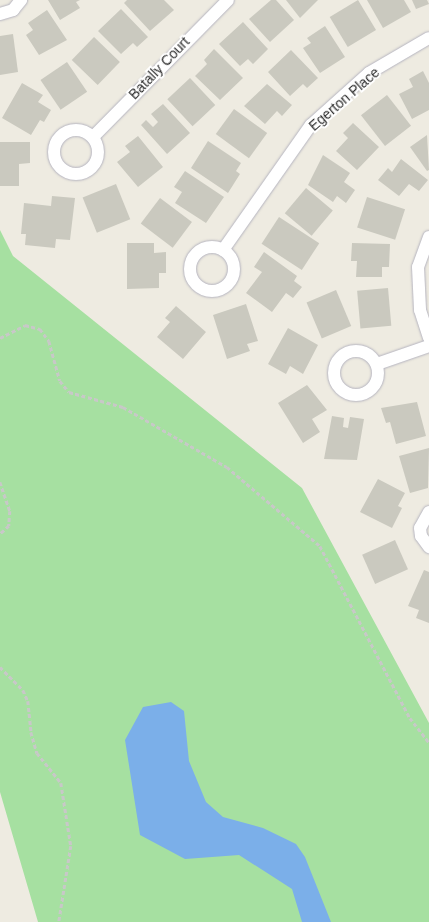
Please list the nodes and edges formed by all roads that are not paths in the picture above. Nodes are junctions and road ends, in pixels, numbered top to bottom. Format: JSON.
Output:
{"nodes":[{"id":1,"x":21,"y":0,"type":"edge"},
{"id":2,"x":228,"y":0,"type":"edge"},
{"id":3,"x":0,"y":14,"type":"edge"},
{"id":4,"x":429,"y":38,"type":"edge"},
{"id":5,"x":93,"y":137,"type":"dead end"},
{"id":6,"x":429,"y":237,"type":"edge"},
{"id":7,"x":223,"y":250,"type":"dead end"},
{"id":8,"x":429,"y":338,"type":"edge"},
{"id":9,"x":429,"y":346,"type":"edge"},
{"id":10,"x":377,"y":364,"type":"dead end"},
{"id":11,"x":429,"y":512,"type":"edge"},
{"id":12,"x":429,"y":547,"type":"edge"}],
"edges":[{"from":1,"to":3,"type":"street"},
{"from":2,"to":5,"type":"street","name":"Batally Court"},
{"from":4,"to":7,"type":"street","name":"Egerton Place"},
{"from":6,"to":8,"type":"street"},
{"from":9,"to":10,"type":"street"},
{"from":11,"to":12,"type":"street"}]}
